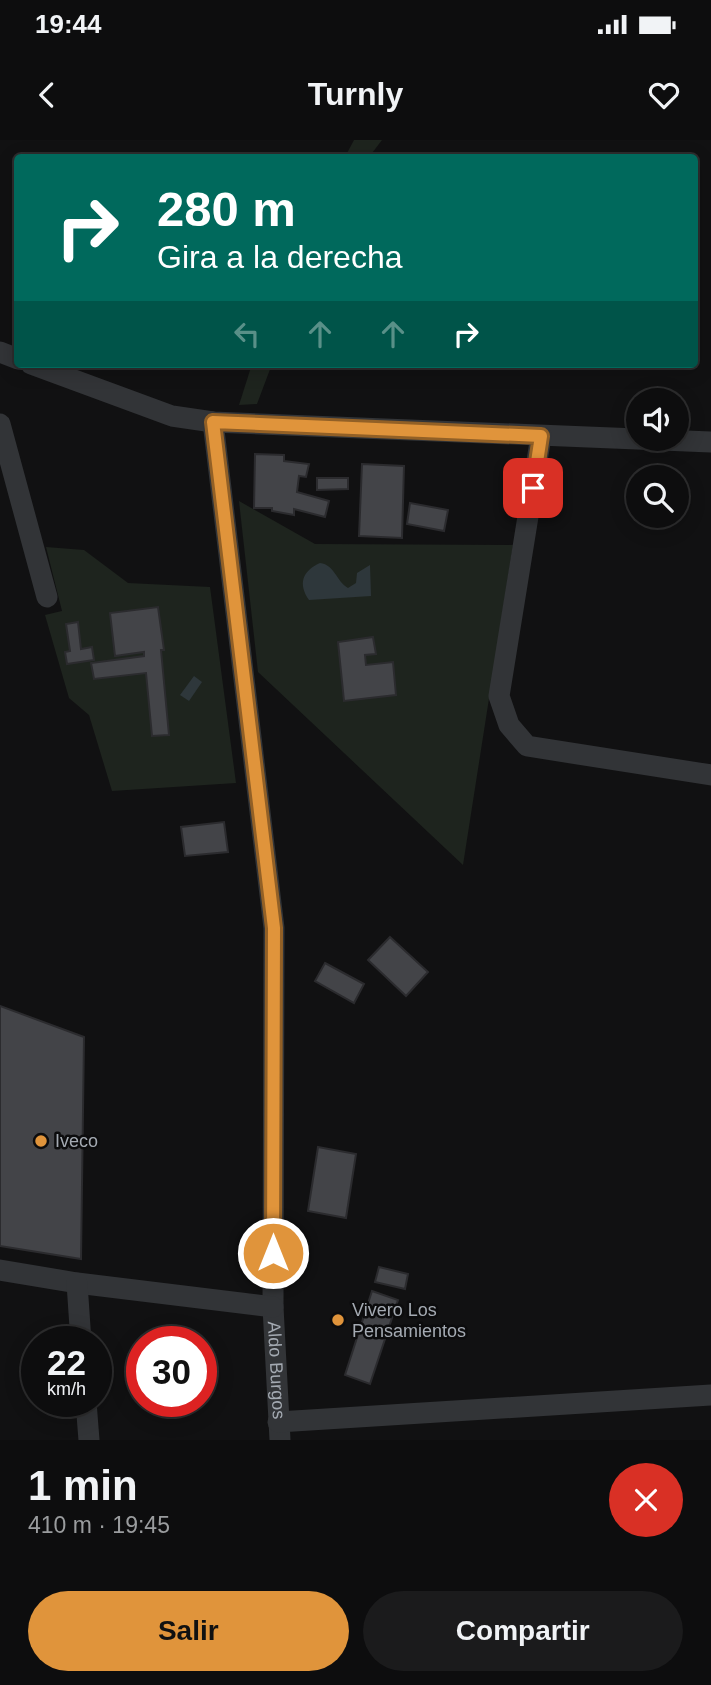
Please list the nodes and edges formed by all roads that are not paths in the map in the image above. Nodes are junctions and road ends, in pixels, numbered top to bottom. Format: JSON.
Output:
{"nodes":[{"id":1,"x":42,"y":368,"type":"edge"},
{"id":2,"x":213,"y":422,"type":"junction"},
{"id":3,"x":0,"y":424,"type":"edge"},
{"id":4,"x":541,"y":436,"type":"junction"},
{"id":5,"x":711,"y":442,"type":"edge"},
{"id":6,"x":47,"y":597,"type":"dead end"},
{"id":7,"x":711,"y":775,"type":"edge"},
{"id":8,"x":0,"y":1270,"type":"edge"},
{"id":9,"x":77,"y":1283,"type":"junction"},
{"id":10,"x":273,"y":1307,"type":"junction"},
{"id":11,"x":80,"y":1326,"type":"edge"},
{"id":12,"x":711,"y":1395,"type":"edge"},
{"id":13,"x":87,"y":1417,"type":"edge"},
{"id":14,"x":279,"y":1431,"type":"edge"},
{"id":15,"x":89,"y":1440,"type":"edge"}],
"edges":[{"from":1,"to":2,"type":"street"},
{"from":2,"to":4,"type":"street"},
{"from":2,"to":10,"type":"street","name":"Aldo Burgos"},
{"from":3,"to":6,"type":"street"},
{"from":4,"to":5,"type":"street"},
{"from":4,"to":7,"type":"street"},
{"from":8,"to":9,"type":"street"},
{"from":9,"to":10,"type":"street"},
{"from":9,"to":11,"type":"street"},
{"from":10,"to":14,"type":"street","name":"Aldo Burgos"},
{"from":12,"to":14,"type":"street"},
{"from":13,"to":15,"type":"street"}]}
